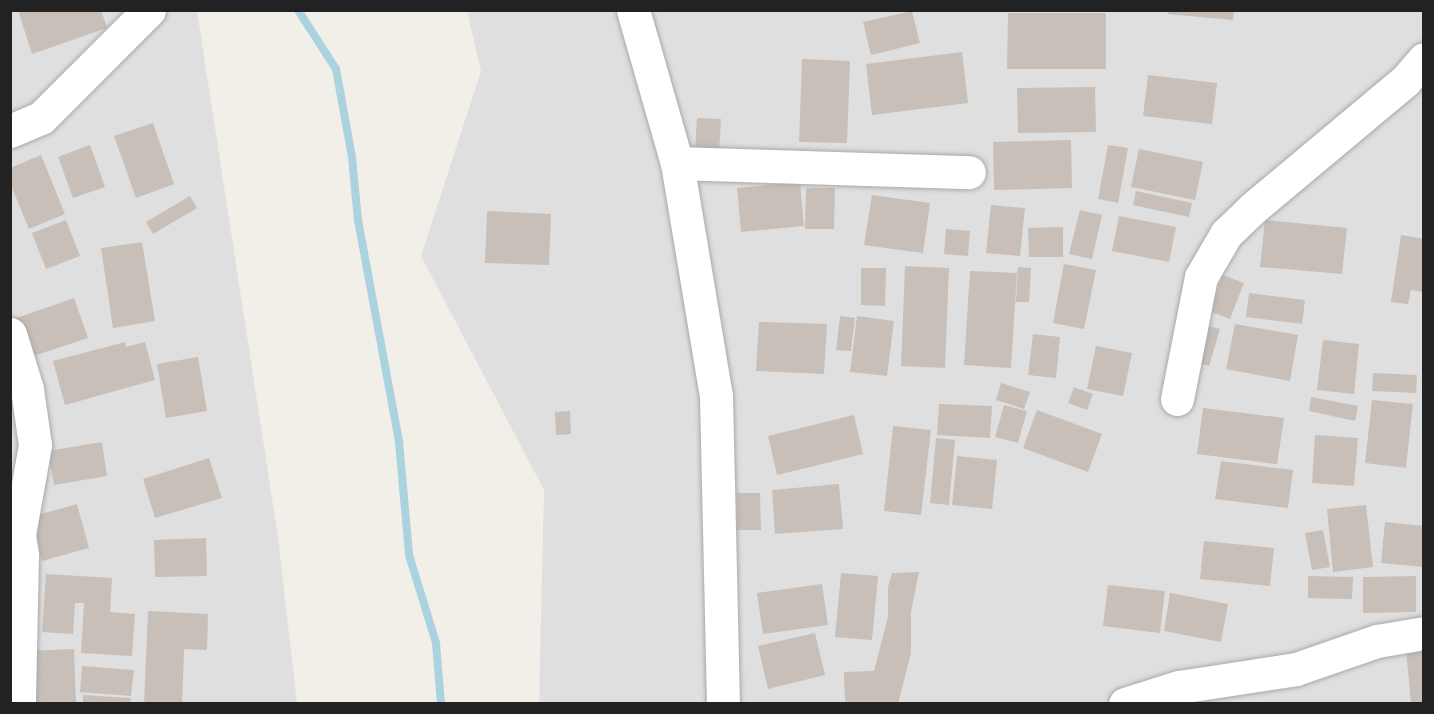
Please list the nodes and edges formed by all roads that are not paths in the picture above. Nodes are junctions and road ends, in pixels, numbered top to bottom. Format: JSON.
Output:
{"nodes":[{"id":1,"x":149,"y":10,"type":"edge"},
{"id":2,"x":633,"y":10,"type":"edge"},
{"id":3,"x":1424,"y":59,"type":"edge"},
{"id":4,"x":10,"y":131,"type":"edge"},
{"id":5,"x":677,"y":163,"type":"junction"},
{"id":6,"x":969,"y":172,"type":"dead end"},
{"id":7,"x":10,"y":334,"type":"edge"},
{"id":8,"x":1177,"y":399,"type":"dead end"},
{"id":9,"x":15,"y":535,"type":"edge"},
{"id":10,"x":1424,"y":633,"type":"edge"},
{"id":11,"x":18,"y":704,"type":"edge"},
{"id":12,"x":723,"y":704,"type":"edge"},
{"id":13,"x":1125,"y":704,"type":"edge"}],
"edges":[{"from":1,"to":4,"type":"street"},
{"from":2,"to":5,"type":"street"},
{"from":3,"to":8,"type":"street"},
{"from":5,"to":6,"type":"street"},
{"from":5,"to":12,"type":"street"},
{"from":7,"to":9,"type":"street"},
{"from":9,"to":11,"type":"street"},
{"from":10,"to":13,"type":"street"}]}
